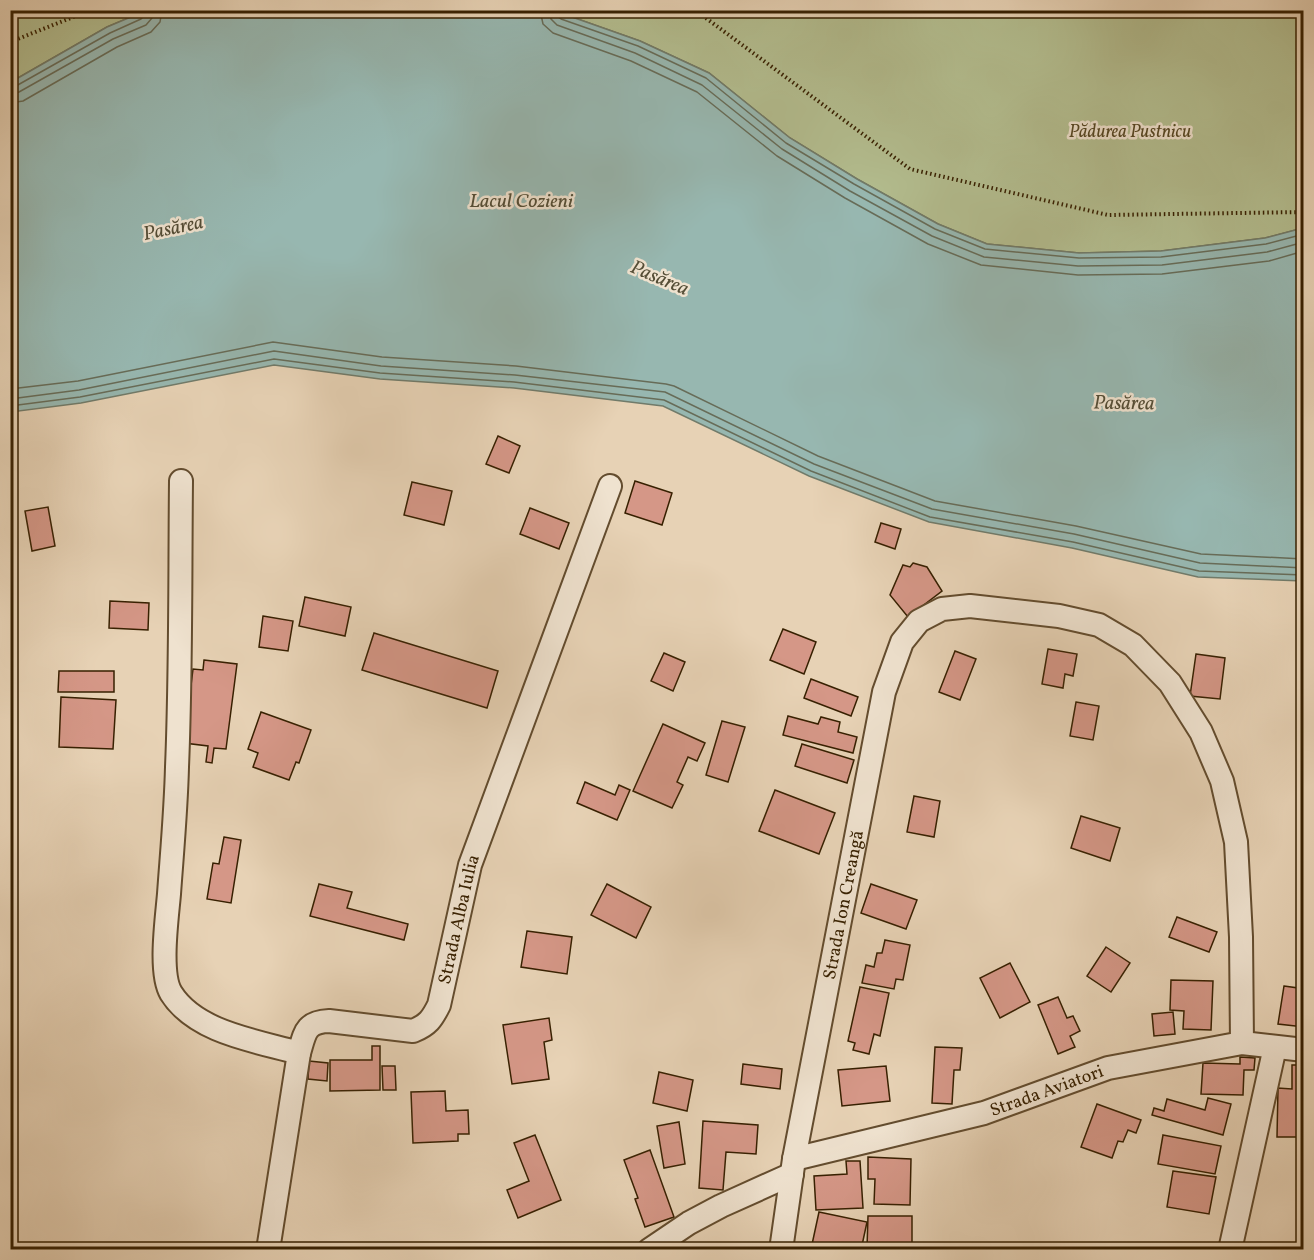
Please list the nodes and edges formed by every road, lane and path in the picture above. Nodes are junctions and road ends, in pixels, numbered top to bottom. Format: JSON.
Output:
{"nodes":[{"id":1,"x":92,"y":10,"type":"edge"},
{"id":2,"x":695,"y":10,"type":"edge"},
{"id":3,"x":10,"y":42,"type":"edge"},
{"id":4,"x":1304,"y":212,"type":"edge"},
{"id":5,"x":181,"y":481,"type":"dead end"},
{"id":6,"x":610,"y":486,"type":"dead end"},
{"id":7,"x":1242,"y":1043,"type":"junction"},
{"id":8,"x":1275,"y":1047,"type":"junction"},
{"id":9,"x":1304,"y":1050,"type":"edge"},
{"id":10,"x":299,"y":1053,"type":"junction"},
{"id":11,"x":793,"y":1167,"type":"junction"},
{"id":12,"x":268,"y":1250,"type":"edge"},
{"id":13,"x":649,"y":1250,"type":"edge"},
{"id":14,"x":782,"y":1250,"type":"edge"},
{"id":15,"x":1230,"y":1250,"type":"edge"}],
"edges":[{"from":1,"to":3,"type":"path"},
{"from":2,"to":4,"type":"path"},
{"from":5,"to":10,"type":"street"},
{"from":6,"to":10,"type":"street","name":"Strada Alba Iulia"},
{"from":7,"to":8,"type":"street","name":"Strada Aviatori"},
{"from":7,"to":11,"type":"street","name":"Strada Aviatori"},
{"from":7,"to":11,"type":"street","name":"Strada Ion Creangă"},
{"from":8,"to":9,"type":"street","name":"Strada Aviatori"},
{"from":8,"to":15,"type":"street"},
{"from":10,"to":12,"type":"street","name":"Strada Alba Iulia"},
{"from":11,"to":13,"type":"street","name":"Strada Aviatori"},
{"from":11,"to":14,"type":"street","name":"Strada Ion Creangă"}]}
